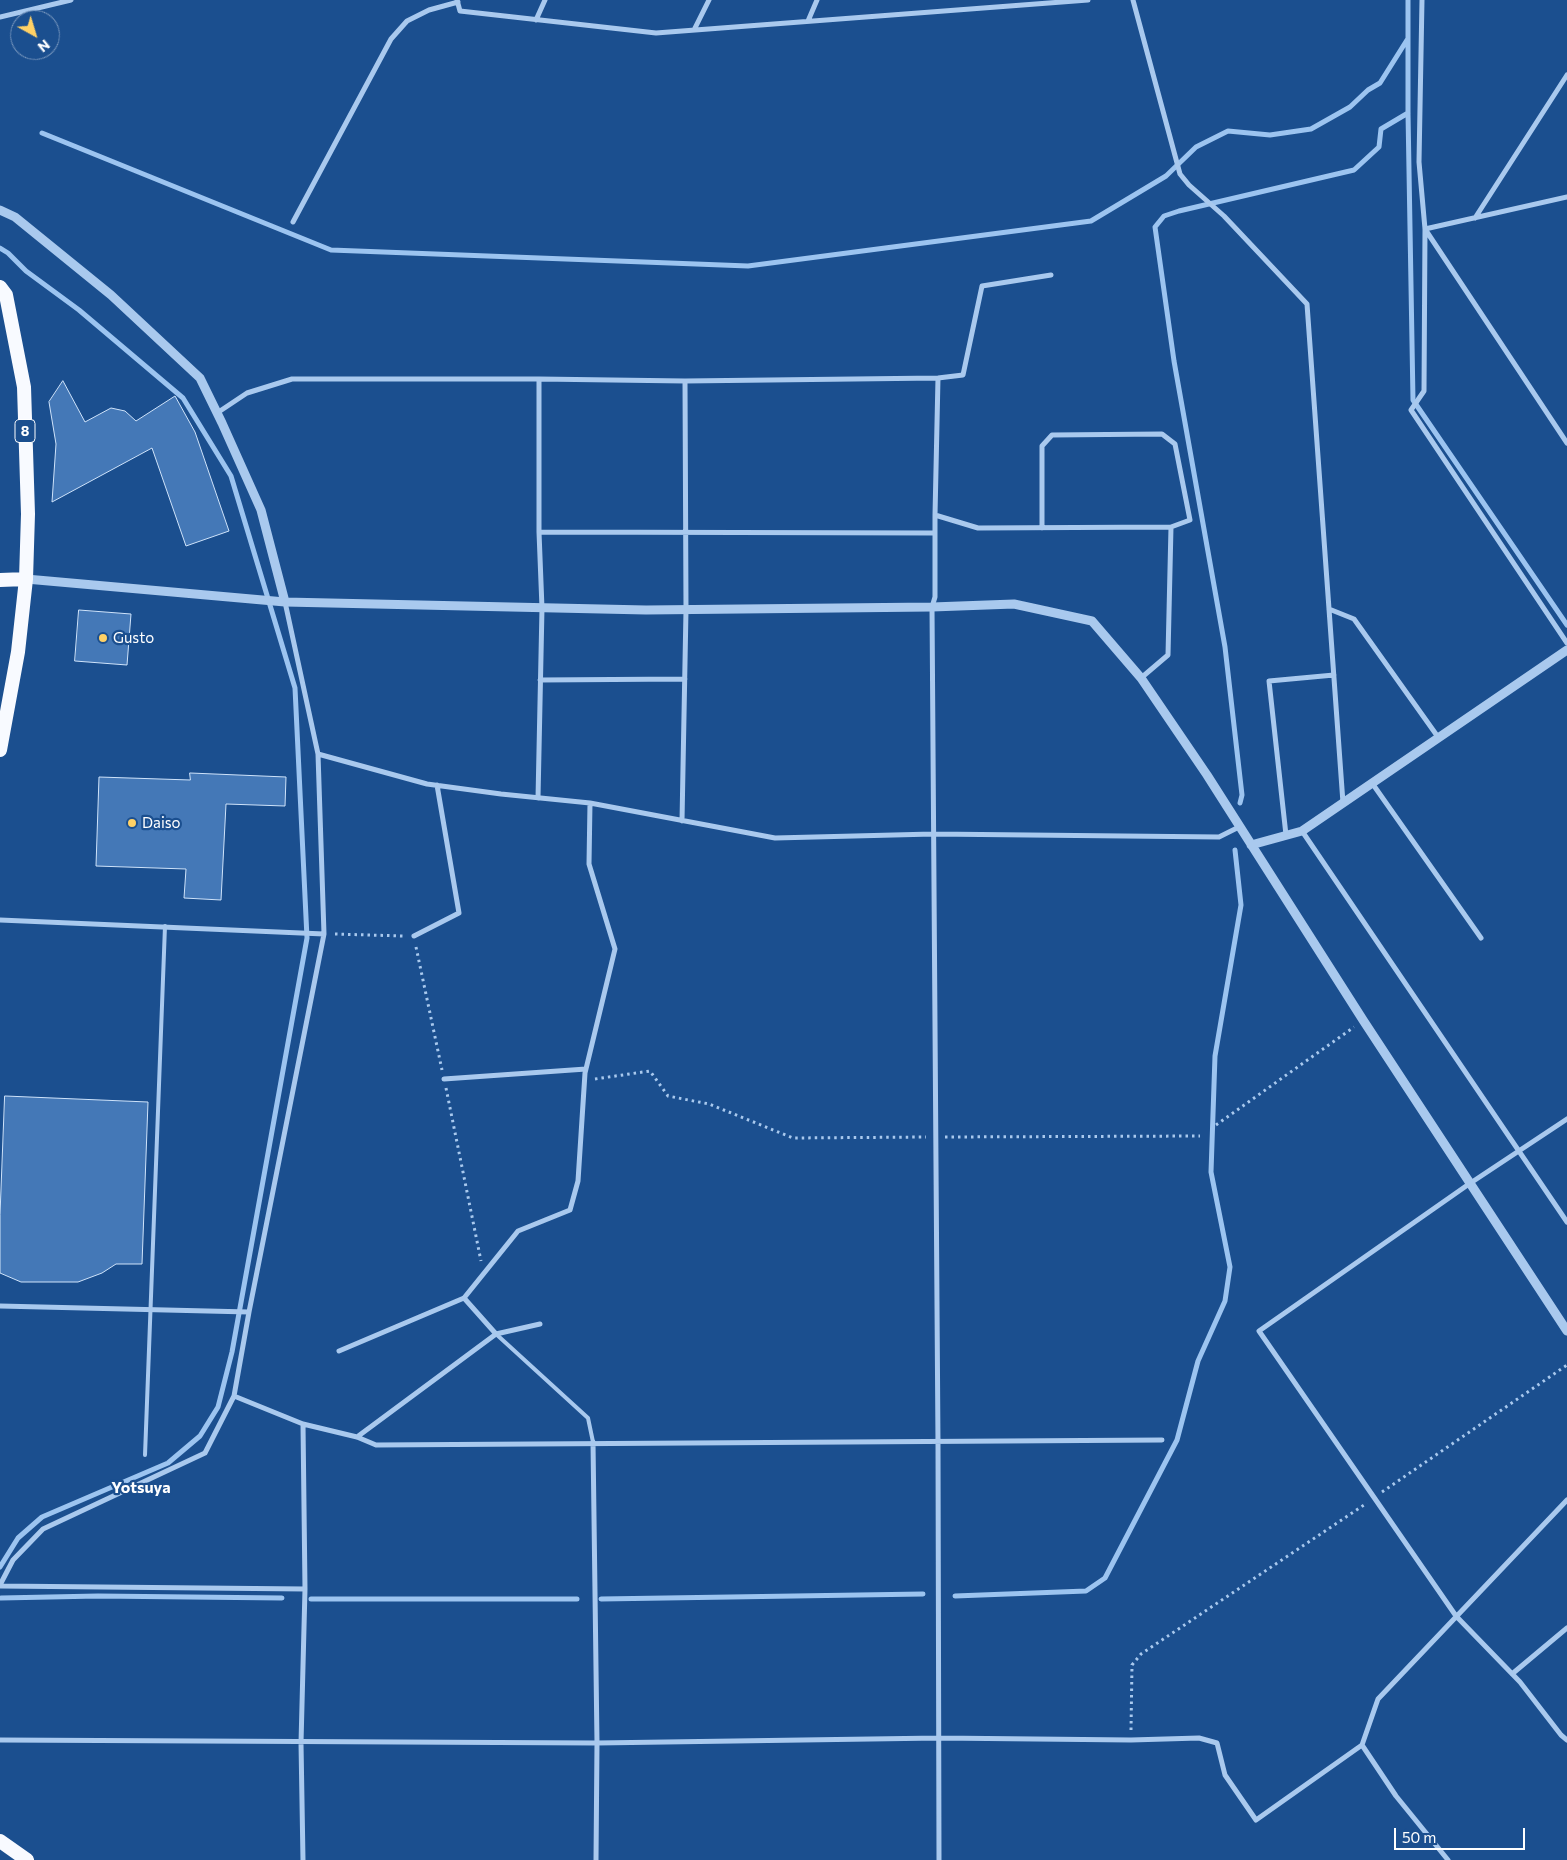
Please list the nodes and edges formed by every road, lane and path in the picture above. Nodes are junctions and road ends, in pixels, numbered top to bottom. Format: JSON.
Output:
{"nodes":[{"id":1,"x":71,"y":0,"type":"edge"},
{"id":2,"x":545,"y":0,"type":"edge"},
{"id":3,"x":709,"y":0,"type":"edge"},
{"id":4,"x":817,"y":0,"type":"edge"},
{"id":5,"x":1088,"y":0,"type":"edge"},
{"id":6,"x":1133,"y":0,"type":"edge"},
{"id":7,"x":1422,"y":0,"type":"edge"},
{"id":8,"x":457,"y":1,"type":"edge"},
{"id":9,"x":0,"y":17,"type":"edge"},
{"id":10,"x":536,"y":20,"type":"junction"},
{"id":11,"x":808,"y":21,"type":"junction"},
{"id":12,"x":694,"y":30,"type":"junction"},
{"id":13,"x":1567,"y":75,"type":"edge"},
{"id":14,"x":1567,"y":197,"type":"edge"},
{"id":15,"x":0,"y":210,"type":"edge"},
{"id":16,"x":1475,"y":218,"type":"junction"},
{"id":17,"x":293,"y":222,"type":"dead end"},
{"id":18,"x":1425,"y":229,"type":"junction"},
{"id":19,"x":1051,"y":275,"type":"dead end"},
{"id":20,"x":0,"y":287,"type":"edge"},
{"id":21,"x":938,"y":378,"type":"junction"},
{"id":22,"x":538,"y":379,"type":"junction"},
{"id":23,"x":685,"y":381,"type":"junction"},
{"id":24,"x":217,"y":413,"type":"junction"},
{"id":25,"x":1567,"y":443,"type":"edge"},
{"id":26,"x":935,"y":515,"type":"junction"},
{"id":27,"x":1042,"y":528,"type":"junction"},
{"id":28,"x":1171,"y":528,"type":"junction"},
{"id":29,"x":539,"y":532,"type":"junction"},
{"id":30,"x":684,"y":532,"type":"junction"},
{"id":31,"x":935,"y":533,"type":"junction"},
{"id":32,"x":26,"y":579,"type":"junction"},
{"id":33,"x":0,"y":580,"type":"edge"},
{"id":34,"x":283,"y":602,"type":"junction"},
{"id":35,"x":932,"y":607,"type":"junction"},
{"id":36,"x":542,"y":608,"type":"junction"},
{"id":37,"x":1329,"y":609,"type":"junction"},
{"id":38,"x":686,"y":610,"type":"junction"},
{"id":39,"x":1567,"y":644,"type":"edge"},
{"id":40,"x":1567,"y":650,"type":"edge"},
{"id":41,"x":1334,"y":675,"type":"junction"},
{"id":42,"x":1141,"y":678,"type":"junction"},
{"id":43,"x":685,"y":679,"type":"junction"},
{"id":44,"x":540,"y":680,"type":"junction"},
{"id":45,"x":1438,"y":737,"type":"junction"},
{"id":46,"x":0,"y":750,"type":"edge"},
{"id":47,"x":318,"y":754,"type":"junction"},
{"id":48,"x":1372,"y":783,"type":"junction"},
{"id":49,"x":437,"y":785,"type":"junction"},
{"id":50,"x":538,"y":798,"type":"junction"},
{"id":51,"x":590,"y":803,"type":"junction"},
{"id":52,"x":1344,"y":803,"type":"junction"},
{"id":53,"x":682,"y":821,"type":"junction"},
{"id":54,"x":1239,"y":827,"type":"junction"},
{"id":55,"x":1302,"y":831,"type":"junction"},
{"id":56,"x":933,"y":834,"type":"junction"},
{"id":57,"x":1286,"y":835,"type":"junction"},
{"id":58,"x":1251,"y":845,"type":"junction"},
{"id":59,"x":0,"y":920,"type":"edge"},
{"id":60,"x":165,"y":926,"type":"junction"},
{"id":61,"x":324,"y":934,"type":"junction"},
{"id":62,"x":414,"y":936,"type":"junction"},
{"id":63,"x":1481,"y":938,"type":"dead end"},
{"id":64,"x":1363,"y":1020,"type":"junction"},
{"id":65,"x":586,"y":1069,"type":"junction"},
{"id":66,"x":444,"y":1079,"type":"junction"},
{"id":67,"x":585,"y":1080,"type":"junction"},
{"id":68,"x":1567,"y":1119,"type":"edge"},
{"id":69,"x":1216,"y":1125,"type":"dead end"},
{"id":70,"x":1200,"y":1136,"type":"dead end"},
{"id":71,"x":935,"y":1137,"type":"junction"},
{"id":72,"x":1520,"y":1152,"type":"junction"},
{"id":73,"x":1469,"y":1184,"type":"junction"},
{"id":74,"x":1567,"y":1222,"type":"edge"},
{"id":75,"x":483,"y":1274,"type":"junction"},
{"id":76,"x":464,"y":1298,"type":"junction"},
{"id":77,"x":0,"y":1306,"type":"edge"},
{"id":78,"x":151,"y":1310,"type":"junction"},
{"id":79,"x":248,"y":1312,"type":"junction"},
{"id":80,"x":540,"y":1324,"type":"dead end"},
{"id":81,"x":1567,"y":1331,"type":"edge"},
{"id":82,"x":496,"y":1334,"type":"junction"},
{"id":83,"x":339,"y":1351,"type":"dead end"},
{"id":84,"x":1567,"y":1365,"type":"edge"},
{"id":85,"x":234,"y":1396,"type":"junction"},
{"id":86,"x":303,"y":1424,"type":"junction"},
{"id":87,"x":357,"y":1437,"type":"junction"},
{"id":88,"x":1162,"y":1440,"type":"dead end"},
{"id":89,"x":593,"y":1442,"type":"junction"},
{"id":90,"x":938,"y":1443,"type":"junction"},
{"id":91,"x":145,"y":1455,"type":"dead end"},
{"id":92,"x":1374,"y":1498,"type":"junction"},
{"id":93,"x":1567,"y":1500,"type":"edge"},
{"id":94,"x":0,"y":1585,"type":"edge"},
{"id":95,"x":305,"y":1589,"type":"junction"},
{"id":96,"x":1456,"y":1616,"type":"junction"},
{"id":97,"x":1567,"y":1628,"type":"edge"},
{"id":98,"x":1512,"y":1674,"type":"junction"},
{"id":99,"x":939,"y":1738,"type":"junction"},
{"id":100,"x":0,"y":1740,"type":"edge"},
{"id":101,"x":1131,"y":1740,"type":"junction"},
{"id":102,"x":1567,"y":1740,"type":"edge"},
{"id":103,"x":301,"y":1742,"type":"junction"},
{"id":104,"x":597,"y":1743,"type":"junction"},
{"id":105,"x":1362,"y":1745,"type":"junction"},
{"id":106,"x":0,"y":1841,"type":"edge"},
{"id":107,"x":28,"y":1860,"type":"edge"},
{"id":108,"x":303,"y":1860,"type":"edge"},
{"id":109,"x":596,"y":1860,"type":"edge"},
{"id":110,"x":938,"y":1860,"type":"edge"},
{"id":111,"x":1448,"y":1860,"type":"edge"}],
"edges":[{"from":1,"to":9,"type":"street"},
{"from":2,"to":10,"type":"street"},
{"from":3,"to":12,"type":"street"},
{"from":4,"to":11,"type":"street"},
{"from":5,"to":11,"type":"street"},
{"from":6,"to":37,"type":"street"},
{"from":7,"to":18,"type":"street"},
{"from":8,"to":10,"type":"street"},
{"from":8,"to":17,"type":"street"},
{"from":10,"to":12,"type":"street"},
{"from":11,"to":12,"type":"street"},
{"from":13,"to":16,"type":"street"},
{"from":14,"to":16,"type":"street"},
{"from":15,"to":24,"type":"street"},
{"from":16,"to":18,"type":"street"},
{"from":18,"to":25,"type":"street"},
{"from":18,"to":39,"type":"street"},
{"from":19,"to":21,"type":"street"},
{"from":20,"to":32,"type":"highway","number":"8"},
{"from":21,"to":23,"type":"street"},
{"from":21,"to":26,"type":"street"},
{"from":22,"to":23,"type":"street"},
{"from":22,"to":24,"type":"street"},
{"from":22,"to":29,"type":"street"},
{"from":23,"to":30,"type":"street"},
{"from":24,"to":34,"type":"street"},
{"from":26,"to":27,"type":"street"},
{"from":26,"to":31,"type":"street"},
{"from":27,"to":28,"type":"street"},
{"from":27,"to":28,"type":"street"},
{"from":28,"to":42,"type":"street"},
{"from":29,"to":30,"type":"street"},
{"from":29,"to":36,"type":"street"},
{"from":30,"to":31,"type":"street"},
{"from":30,"to":38,"type":"street"},
{"from":31,"to":35,"type":"street"},
{"from":32,"to":33,"type":"highway"},
{"from":32,"to":34,"type":"street"},
{"from":32,"to":46,"type":"highway","number":"8"},
{"from":34,"to":36,"type":"street"},
{"from":34,"to":47,"type":"street"},
{"from":35,"to":38,"type":"street"},
{"from":35,"to":42,"type":"street"},
{"from":35,"to":56,"type":"street"},
{"from":36,"to":38,"type":"street"},
{"from":36,"to":44,"type":"street"},
{"from":37,"to":41,"type":"street"},
{"from":37,"to":45,"type":"street"},
{"from":38,"to":43,"type":"street"},
{"from":40,"to":45,"type":"street"},
{"from":41,"to":52,"type":"street"},
{"from":41,"to":57,"type":"street"},
{"from":42,"to":54,"type":"street"},
{"from":43,"to":44,"type":"street"},
{"from":43,"to":53,"type":"street"},
{"from":44,"to":50,"type":"street"},
{"from":45,"to":48,"type":"street"},
{"from":47,"to":49,"type":"street"},
{"from":47,"to":61,"type":"street"},
{"from":48,"to":52,"type":"street"},
{"from":48,"to":63,"type":"street"},
{"from":49,"to":50,"type":"street"},
{"from":49,"to":62,"type":"street"},
{"from":50,"to":51,"type":"street"},
{"from":51,"to":53,"type":"street"},
{"from":51,"to":65,"type":"street"},
{"from":52,"to":55,"type":"street"},
{"from":53,"to":56,"type":"street"},
{"from":54,"to":56,"type":"street"},
{"from":54,"to":58,"type":"street"},
{"from":55,"to":57,"type":"street"},
{"from":55,"to":72,"type":"street"},
{"from":56,"to":71,"type":"street"},
{"from":57,"to":58,"type":"street"},
{"from":58,"to":64,"type":"street"},
{"from":59,"to":60,"type":"street"},
{"from":60,"to":61,"type":"street"},
{"from":60,"to":78,"type":"lane"},
{"from":61,"to":62,"type":"path"},
{"from":61,"to":79,"type":"street"},
{"from":62,"to":66,"type":"path"},
{"from":64,"to":69,"type":"path"},
{"from":64,"to":73,"type":"street"},
{"from":65,"to":66,"type":"street"},
{"from":65,"to":67,"type":"street"},
{"from":66,"to":75,"type":"path"},
{"from":67,"to":71,"type":"path"},
{"from":67,"to":75,"type":"street"},
{"from":68,"to":72,"type":"street"},
{"from":70,"to":71,"type":"path"},
{"from":71,"to":90,"type":"street"},
{"from":72,"to":73,"type":"street"},
{"from":72,"to":74,"type":"street"},
{"from":73,"to":81,"type":"street"},
{"from":73,"to":92,"type":"street"},
{"from":75,"to":76,"type":"street"},
{"from":76,"to":82,"type":"street"},
{"from":76,"to":83,"type":"street"},
{"from":77,"to":78,"type":"street"},
{"from":78,"to":79,"type":"street"},
{"from":78,"to":91,"type":"lane"},
{"from":79,"to":85,"type":"street"},
{"from":80,"to":82,"type":"street"},
{"from":82,"to":87,"type":"street"},
{"from":82,"to":89,"type":"lane"},
{"from":84,"to":92,"type":"path"},
{"from":85,"to":86,"type":"street"},
{"from":85,"to":94,"type":"street"},
{"from":86,"to":87,"type":"street"},
{"from":86,"to":95,"type":"street"},
{"from":87,"to":89,"type":"street"},
{"from":88,"to":90,"type":"street"},
{"from":89,"to":90,"type":"street"},
{"from":89,"to":104,"type":"street"},
{"from":90,"to":99,"type":"street"},
{"from":92,"to":96,"type":"street"},
{"from":92,"to":101,"type":"path"},
{"from":93,"to":96,"type":"street"},
{"from":94,"to":95,"type":"street"},
{"from":95,"to":103,"type":"street"},
{"from":96,"to":98,"type":"street"},
{"from":96,"to":105,"type":"street"},
{"from":97,"to":98,"type":"street"},
{"from":98,"to":102,"type":"street"},
{"from":99,"to":101,"type":"street"},
{"from":99,"to":104,"type":"street"},
{"from":99,"to":110,"type":"street"},
{"from":100,"to":103,"type":"street"},
{"from":101,"to":105,"type":"street"},
{"from":103,"to":104,"type":"street"},
{"from":103,"to":108,"type":"street"},
{"from":104,"to":109,"type":"street"},
{"from":105,"to":111,"type":"street"},
{"from":106,"to":107,"type":"highway"}]}
